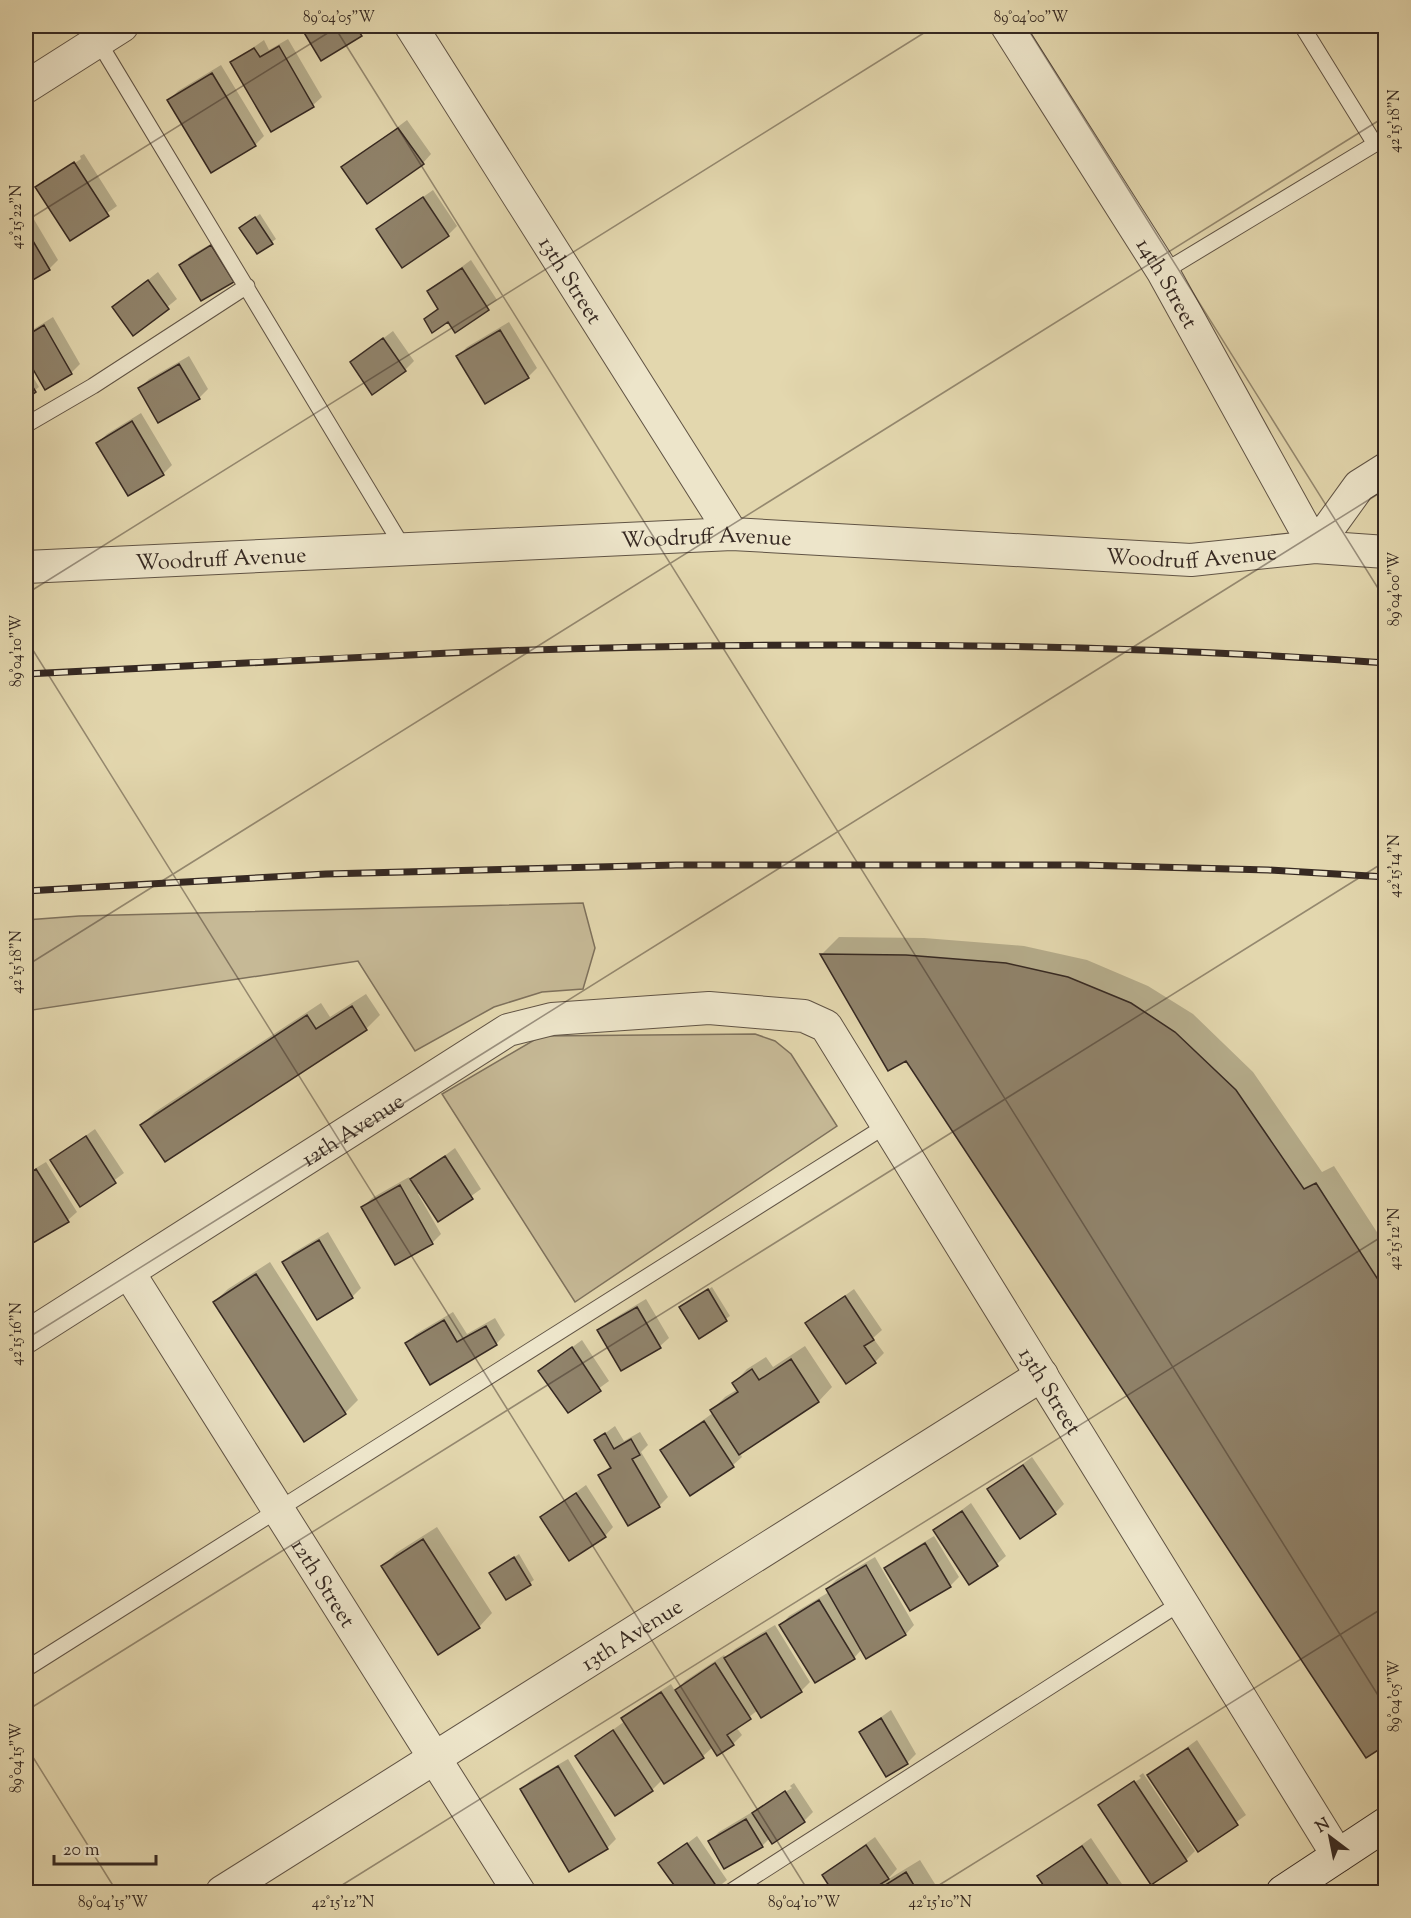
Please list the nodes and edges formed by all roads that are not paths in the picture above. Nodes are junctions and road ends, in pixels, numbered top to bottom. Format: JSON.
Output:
{"nodes":[{"id":1,"x":411,"y":26,"type":"edge"},
{"id":2,"x":1007,"y":26,"type":"edge"},
{"id":3,"x":1302,"y":26,"type":"edge"},
{"id":4,"x":103,"y":30,"type":"edge"},
{"id":5,"x":26,"y":87,"type":"edge"},
{"id":6,"x":1380,"y":141,"type":"edge"},
{"id":7,"x":1163,"y":272,"type":"junction"},
{"id":8,"x":246,"y":286,"type":"junction"},
{"id":9,"x":26,"y":425,"type":"edge"},
{"id":10,"x":1386,"y":469,"type":"edge"},
{"id":11,"x":732,"y":534,"type":"junction"},
{"id":12,"x":1315,"y":547,"type":"junction"},
{"id":13,"x":404,"y":549,"type":"junction"},
{"id":14,"x":1386,"y":552,"type":"edge"},
{"id":15,"x":26,"y":567,"type":"edge"},
{"id":16,"x":709,"y":1008,"type":"joint"},
{"id":17,"x":887,"y":1125,"type":"junction"},
{"id":18,"x":129,"y":1273,"type":"junction"},
{"id":19,"x":26,"y":1337,"type":"edge"},
{"id":20,"x":1042,"y":1375,"type":"junction"},
{"id":21,"x":278,"y":1509,"type":"junction"},
{"id":22,"x":1182,"y":1602,"type":"junction"},
{"id":23,"x":26,"y":1669,"type":"edge"},
{"id":24,"x":435,"y":1759,"type":"junction"},
{"id":25,"x":1386,"y":1824,"type":"edge"},
{"id":26,"x":1338,"y":1856,"type":"junction"},
{"id":27,"x":222,"y":1893,"type":"edge"},
{"id":28,"x":519,"y":1893,"type":"edge"},
{"id":29,"x":730,"y":1893,"type":"edge"},
{"id":30,"x":1283,"y":1893,"type":"edge"}],
"edges":[{"from":1,"to":11,"type":"street","name":"13th Street"},
{"from":2,"to":7,"type":"street","name":"14th Street"},
{"from":3,"to":6,"type":"lane"},
{"from":4,"to":5,"type":"street"},
{"from":4,"to":8,"type":"lane"},
{"from":6,"to":7,"type":"lane"},
{"from":7,"to":12,"type":"street","name":"14th Street"},
{"from":8,"to":9,"type":"lane"},
{"from":8,"to":13,"type":"lane"},
{"from":10,"to":12,"type":"street"},
{"from":11,"to":12,"type":"street","name":"Woodruff Avenue"},
{"from":11,"to":13,"type":"street","name":"Woodruff Avenue"},
{"from":12,"to":14,"type":"street","name":"Woodruff Avenue"},
{"from":13,"to":15,"type":"street","name":"Woodruff Avenue"},
{"from":16,"to":17,"type":"street","name":"13th Street"},
{"from":16,"to":18,"type":"street","name":"12th Avenue"},
{"from":17,"to":20,"type":"street","name":"13th Street"},
{"from":17,"to":21,"type":"lane"},
{"from":18,"to":19,"type":"street","name":"12th Avenue"},
{"from":18,"to":21,"type":"street","name":"12th Street"},
{"from":20,"to":22,"type":"street","name":"13th Street"},
{"from":20,"to":24,"type":"street","name":"13th Avenue"},
{"from":21,"to":23,"type":"lane"},
{"from":21,"to":24,"type":"street","name":"12th Street"},
{"from":22,"to":26,"type":"street","name":"13th Street"},
{"from":22,"to":29,"type":"lane"},
{"from":24,"to":27,"type":"street","name":"13th Avenue"},
{"from":24,"to":28,"type":"street","name":"12th Street"},
{"from":25,"to":26,"type":"main road"},
{"from":26,"to":30,"type":"main road"}]}
